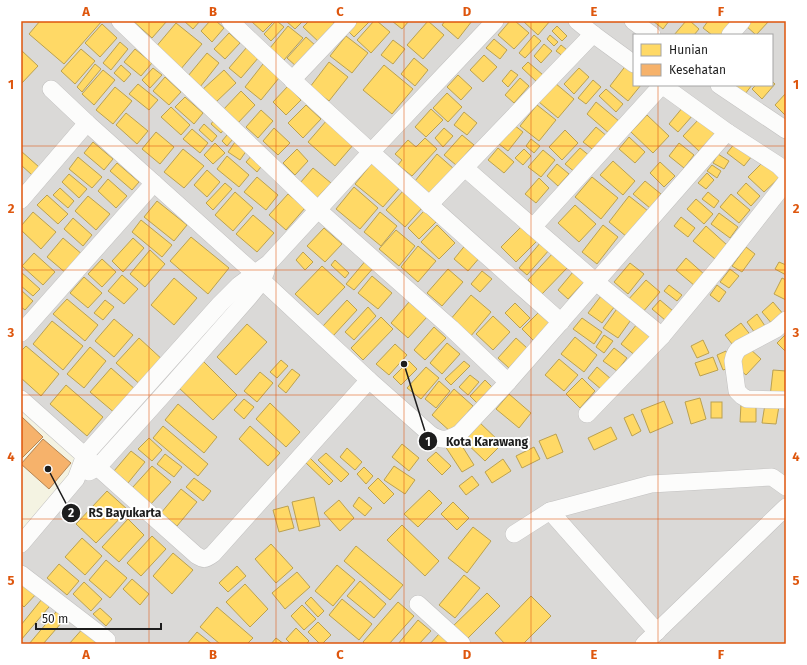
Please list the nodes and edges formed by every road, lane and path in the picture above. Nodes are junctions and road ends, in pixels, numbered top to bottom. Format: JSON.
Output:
{"nodes":[{"id":1,"x":120,"y":21,"type":"edge"},
{"id":2,"x":230,"y":21,"type":"edge"},
{"id":3,"x":348,"y":21,"type":"edge"},
{"id":4,"x":495,"y":21,"type":"edge"},
{"id":5,"x":578,"y":21,"type":"edge"},
{"id":6,"x":634,"y":21,"type":"edge"},
{"id":7,"x":742,"y":21,"type":"edge"},
{"id":8,"x":593,"y":34,"type":"junction"},
{"id":9,"x":651,"y":34,"type":"edge"},
{"id":10,"x":731,"y":34,"type":"edge"},
{"id":11,"x":633,"y":63,"type":"edge"},
{"id":12,"x":292,"y":80,"type":"junction"},
{"id":13,"x":661,"y":86,"type":"edge"},
{"id":14,"x":663,"y":86,"type":"edge"},
{"id":15,"x":721,"y":86,"type":"edge"},
{"id":16,"x":51,"y":90,"type":"dead end"},
{"id":17,"x":87,"y":123,"type":"junction"},
{"id":18,"x":786,"y":130,"type":"edge"},
{"id":19,"x":727,"y":132,"type":"junction"},
{"id":20,"x":371,"y":152,"type":"junction"},
{"id":21,"x":465,"y":168,"type":"junction"},
{"id":22,"x":786,"y":173,"type":"edge"},
{"id":23,"x":786,"y":182,"type":"edge"},
{"id":24,"x":154,"y":183,"type":"junction"},
{"id":25,"x":21,"y":200,"type":"edge"},
{"id":26,"x":430,"y":205,"type":"junction"},
{"id":27,"x":317,"y":209,"type":"junction"},
{"id":28,"x":533,"y":227,"type":"junction"},
{"id":29,"x":258,"y":277,"type":"junction"},
{"id":30,"x":596,"y":282,"type":"junction"},
{"id":31,"x":786,"y":320,"type":"edge"},
{"id":32,"x":561,"y":322,"type":"junction"},
{"id":33,"x":21,"y":332,"type":"edge"},
{"id":34,"x":662,"y":336,"type":"junction"},
{"id":35,"x":369,"y":380,"type":"junction"},
{"id":36,"x":508,"y":382,"type":"junction"},
{"id":37,"x":21,"y":399,"type":"edge"},
{"id":38,"x":786,"y":400,"type":"edge"},
{"id":39,"x":587,"y":414,"type":"dead end"},
{"id":40,"x":85,"y":455,"type":"junction"},
{"id":41,"x":98,"y":467,"type":"junction"},
{"id":42,"x":76,"y":479,"type":"junction"},
{"id":43,"x":786,"y":487,"type":"edge"},
{"id":44,"x":786,"y":507,"type":"edge"},
{"id":45,"x":550,"y":511,"type":"junction"},
{"id":46,"x":514,"y":534,"type":"dead end"},
{"id":47,"x":21,"y":544,"type":"edge"},
{"id":48,"x":21,"y":574,"type":"edge"},
{"id":49,"x":418,"y":604,"type":"dead end"},
{"id":50,"x":657,"y":632,"type":"junction"},
{"id":51,"x":107,"y":640,"type":"dead end"},
{"id":52,"x":462,"y":644,"type":"edge"},
{"id":53,"x":644,"y":644,"type":"edge"}],
"edges":[{"from":1,"to":27,"type":"street"},
{"from":2,"to":12,"type":"street"},
{"from":3,"to":12,"type":"street"},
{"from":4,"to":20,"type":"street"},
{"from":5,"to":8,"type":"street"},
{"from":6,"to":9,"type":"street"},
{"from":7,"to":10,"type":"street"},
{"from":8,"to":11,"type":"street"},
{"from":8,"to":21,"type":"street"},
{"from":12,"to":20,"type":"street"},
{"from":13,"to":28,"type":"street"},
{"from":14,"to":19,"type":"street"},
{"from":15,"to":18,"type":"street"},
{"from":16,"to":17,"type":"street"},
{"from":17,"to":24,"type":"street"},
{"from":17,"to":25,"type":"street"},
{"from":19,"to":22,"type":"street"},
{"from":19,"to":30,"type":"street"},
{"from":20,"to":26,"type":"street"},
{"from":20,"to":27,"type":"street"},
{"from":21,"to":26,"type":"street"},
{"from":21,"to":28,"type":"street"},
{"from":23,"to":34,"type":"street"},
{"from":24,"to":29,"type":"street"},
{"from":24,"to":33,"type":"street"},
{"from":26,"to":32,"type":"street"},
{"from":27,"to":29,"type":"street"},
{"from":27,"to":36,"type":"street"},
{"from":28,"to":30,"type":"street"},
{"from":29,"to":35,"type":"street"},
{"from":29,"to":40,"type":"street"},
{"from":29,"to":41,"type":"street"},
{"from":30,"to":32,"type":"street"},
{"from":30,"to":34,"type":"street"},
{"from":31,"to":38,"type":"street"},
{"from":32,"to":36,"type":"street"},
{"from":34,"to":39,"type":"street"},
{"from":35,"to":36,"type":"street"},
{"from":35,"to":41,"type":"street"},
{"from":37,"to":40,"type":"street"},
{"from":40,"to":41,"type":"street"},
{"from":40,"to":42,"type":"street"},
{"from":41,"to":42,"type":"street"},
{"from":42,"to":47,"type":"street"},
{"from":43,"to":45,"type":"street"},
{"from":44,"to":50,"type":"street"},
{"from":45,"to":46,"type":"street"},
{"from":45,"to":50,"type":"street"},
{"from":48,"to":51,"type":"street"},
{"from":49,"to":52,"type":"street"},
{"from":50,"to":53,"type":"street"}]}
